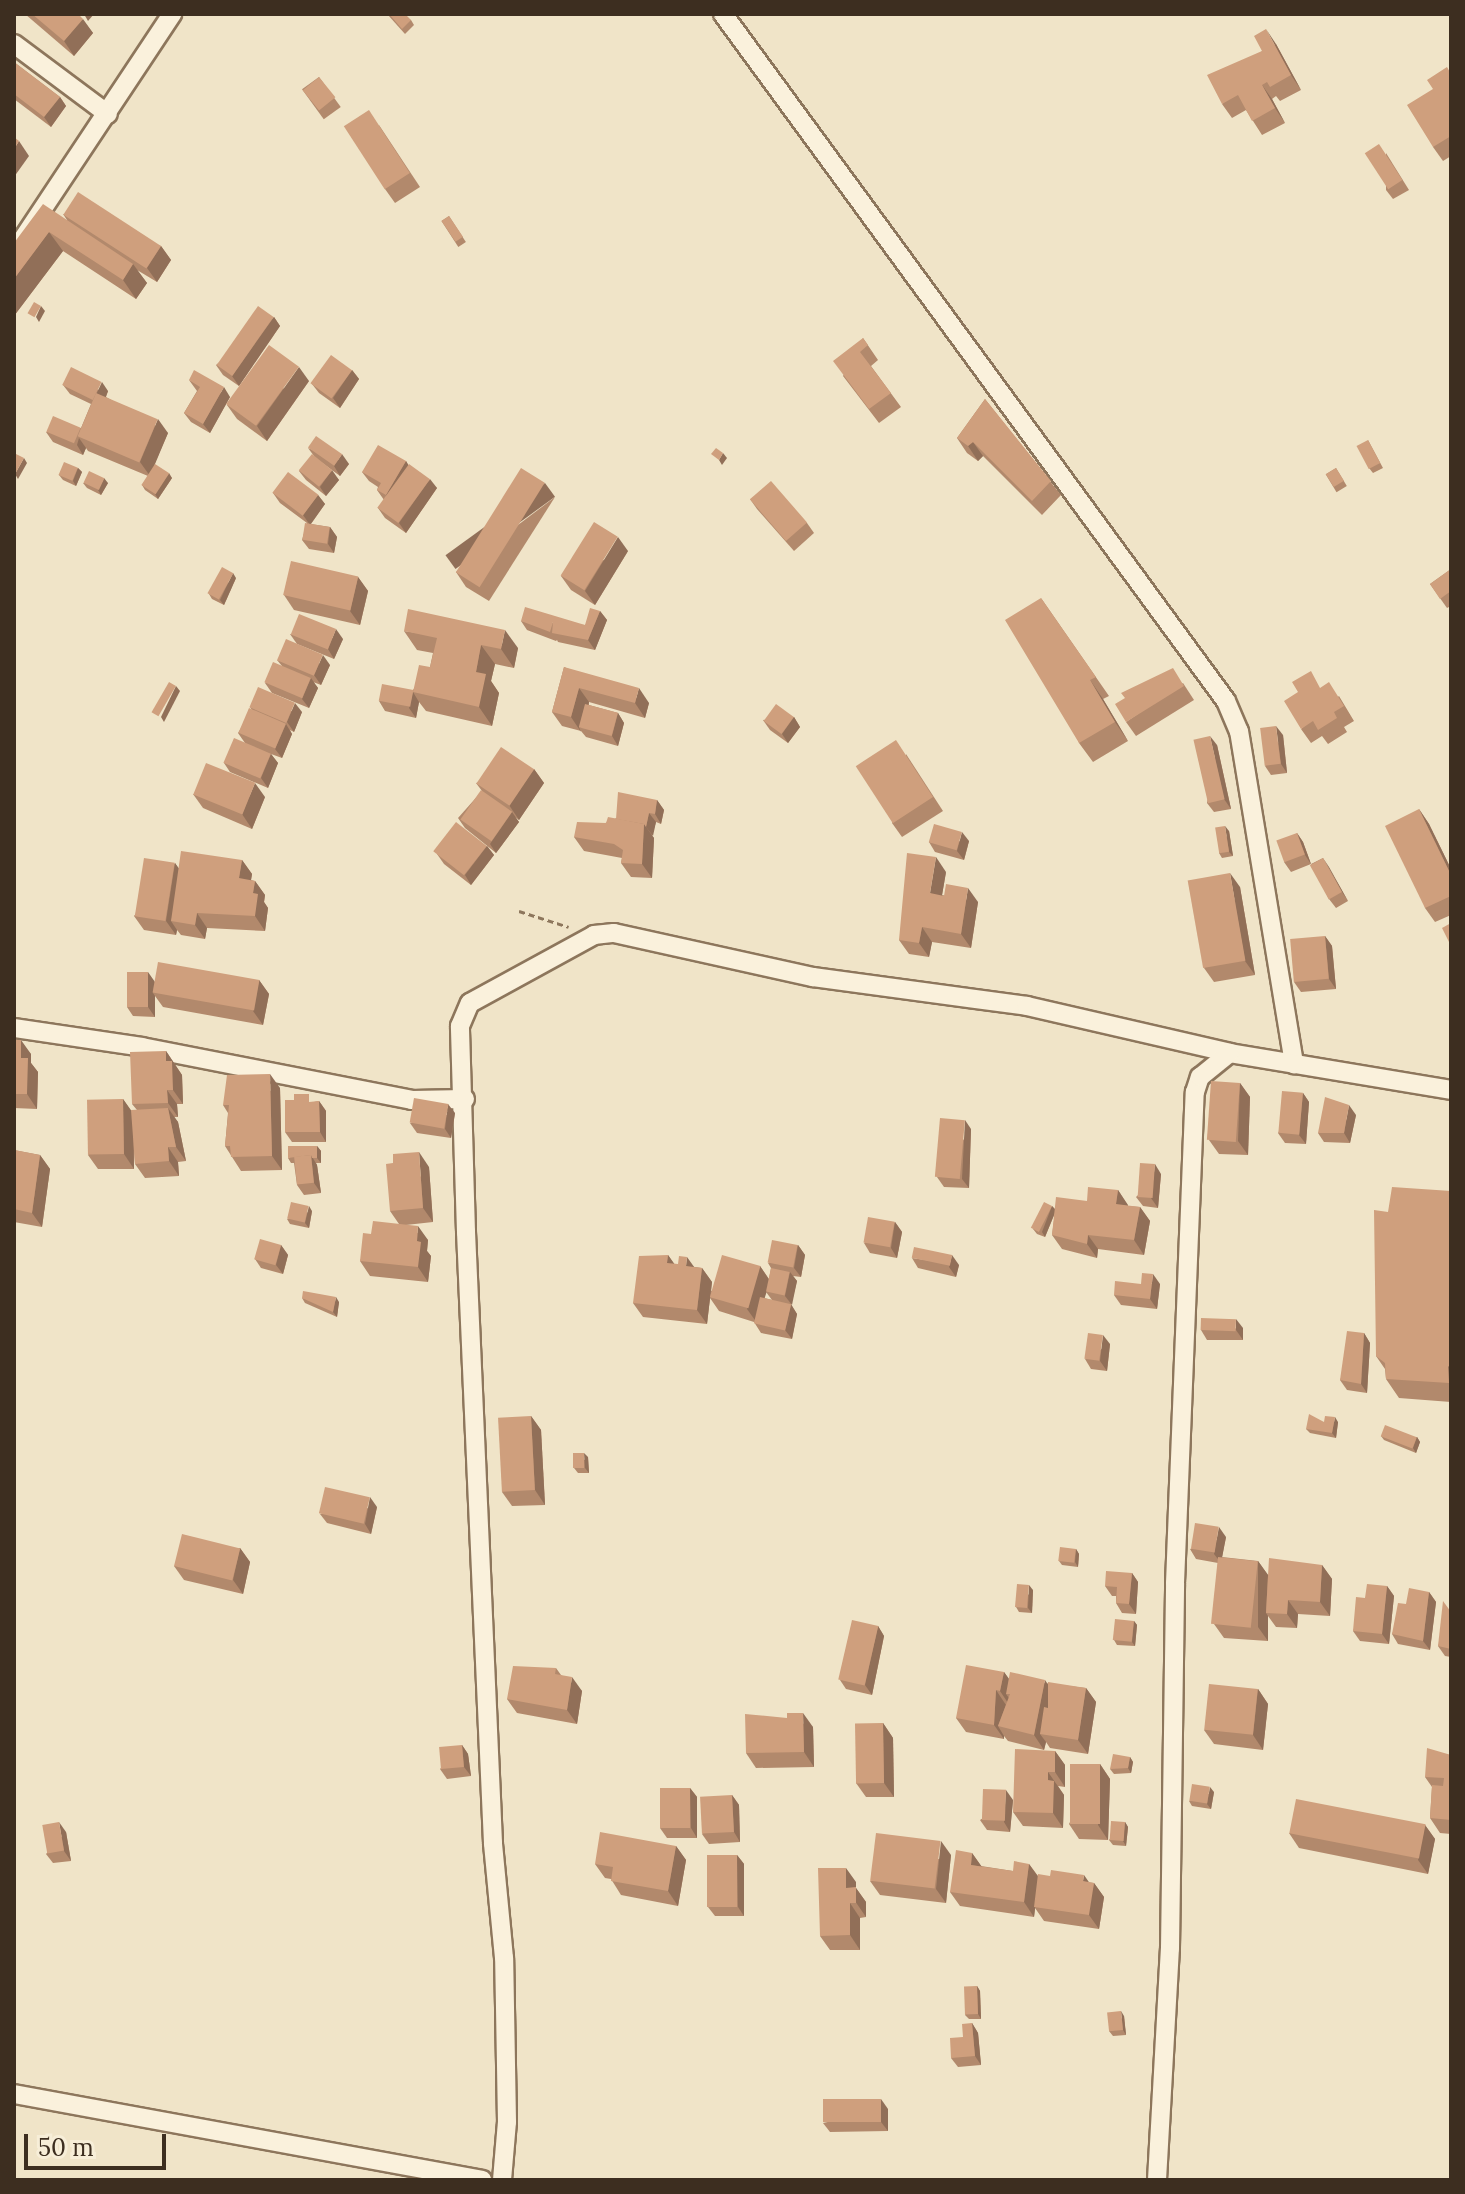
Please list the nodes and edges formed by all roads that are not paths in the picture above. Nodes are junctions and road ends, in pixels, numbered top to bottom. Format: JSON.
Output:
{"nodes":[{"id":1,"x":172,"y":14,"type":"edge"},
{"id":2,"x":723,"y":14,"type":"edge"},
{"id":3,"x":14,"y":44,"type":"edge"},
{"id":4,"x":108,"y":114,"type":"junction"},
{"id":5,"x":14,"y":252,"type":"edge"},
{"id":6,"x":14,"y":1028,"type":"edge"},
{"id":7,"x":1230,"y":1053,"type":"junction"},
{"id":8,"x":1294,"y":1064,"type":"junction"},
{"id":9,"x":1451,"y":1090,"type":"edge"},
{"id":10,"x":465,"y":1099,"type":"junction"},
{"id":11,"x":14,"y":2094,"type":"edge"},
{"id":12,"x":482,"y":2180,"type":"edge"},
{"id":13,"x":502,"y":2180,"type":"edge"},
{"id":14,"x":1157,"y":2180,"type":"edge"}],
"edges":[{"from":1,"to":4,"type":"street"},
{"from":2,"to":8,"type":"street"},
{"from":3,"to":4,"type":"street"},
{"from":4,"to":5,"type":"street"},
{"from":6,"to":10,"type":"street"},
{"from":7,"to":8,"type":"street"},
{"from":7,"to":10,"type":"street"},
{"from":7,"to":14,"type":"street"},
{"from":8,"to":9,"type":"street"},
{"from":10,"to":13,"type":"street"},
{"from":11,"to":12,"type":"street"}]}
